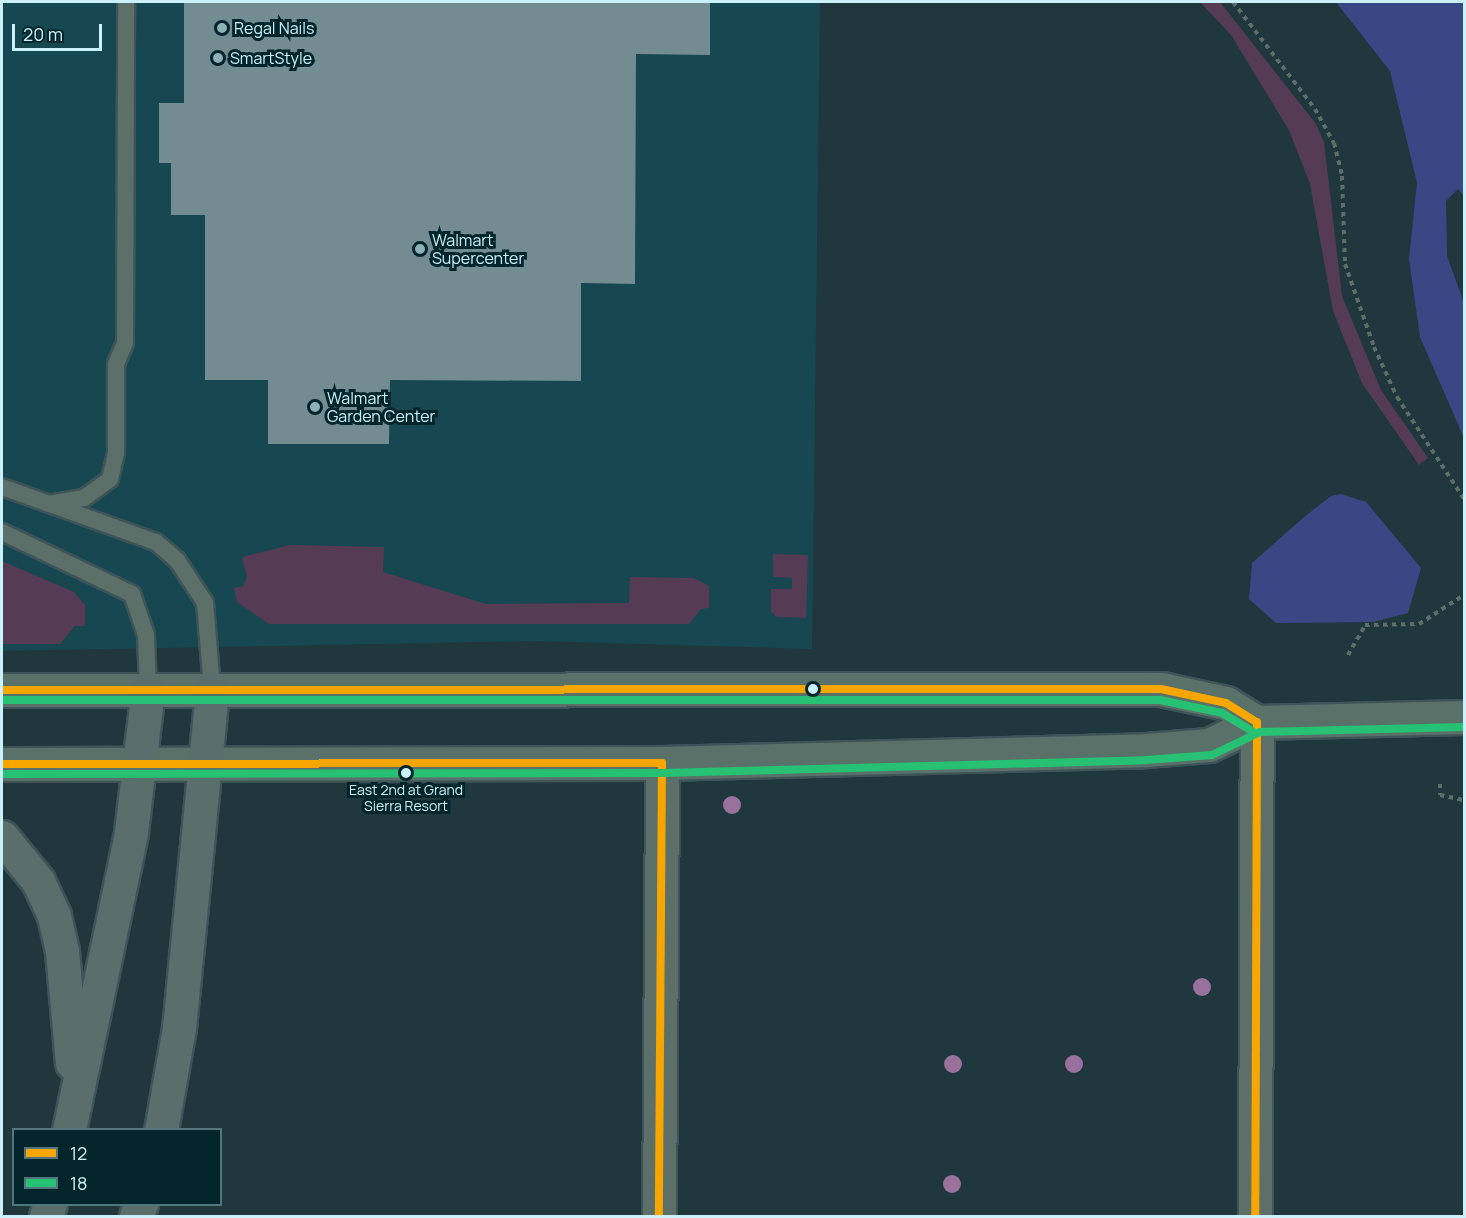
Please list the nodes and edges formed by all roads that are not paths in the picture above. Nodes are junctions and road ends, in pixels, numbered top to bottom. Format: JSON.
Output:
{"nodes":[{"id":1,"x":126,"y":2,"type":"edge"},
{"id":2,"x":2,"y":487,"type":"edge"},
{"id":3,"x":49,"y":504,"type":"junction"},
{"id":4,"x":2,"y":532,"type":"edge"},
{"id":5,"x":212,"y":689,"type":"junction"},
{"id":6,"x":2,"y":690,"type":"edge"},
{"id":7,"x":148,"y":690,"type":"junction"},
{"id":8,"x":1464,"y":717,"type":"edge"},
{"id":9,"x":1257,"y":722,"type":"junction"},
{"id":10,"x":140,"y":763,"type":"junction"},
{"id":11,"x":2,"y":764,"type":"edge"},
{"id":12,"x":206,"y":764,"type":"junction"},
{"id":13,"x":662,"y":764,"type":"junction"},
{"id":14,"x":2,"y":837,"type":"edge"},
{"id":15,"x":71,"y":1118,"type":"edge"},
{"id":16,"x":161,"y":1128,"type":"edge"},
{"id":17,"x":659,"y":1216,"type":"edge"},
{"id":18,"x":1255,"y":1216,"type":"edge"}],
"edges":[{"from":1,"to":3,"type":"lane"},
{"from":2,"to":3,"type":"lane"},
{"from":3,"to":5,"type":"lane"},
{"from":4,"to":7,"type":"lane"},
{"from":5,"to":7,"type":"main road"},
{"from":5,"to":9,"type":"main road"},
{"from":5,"to":12,"type":"highway"},
{"from":6,"to":7,"type":"main road"},
{"from":7,"to":10,"type":"highway"},
{"from":8,"to":9,"type":"main road"},
{"from":9,"to":13,"type":"main road"},
{"from":9,"to":18,"type":"street"},
{"from":10,"to":11,"type":"main road"},
{"from":10,"to":12,"type":"main road"},
{"from":10,"to":15,"type":"highway"},
{"from":12,"to":13,"type":"main road"},
{"from":12,"to":16,"type":"highway"},
{"from":13,"to":17,"type":"street"},
{"from":14,"to":15,"type":"highway"}]}
